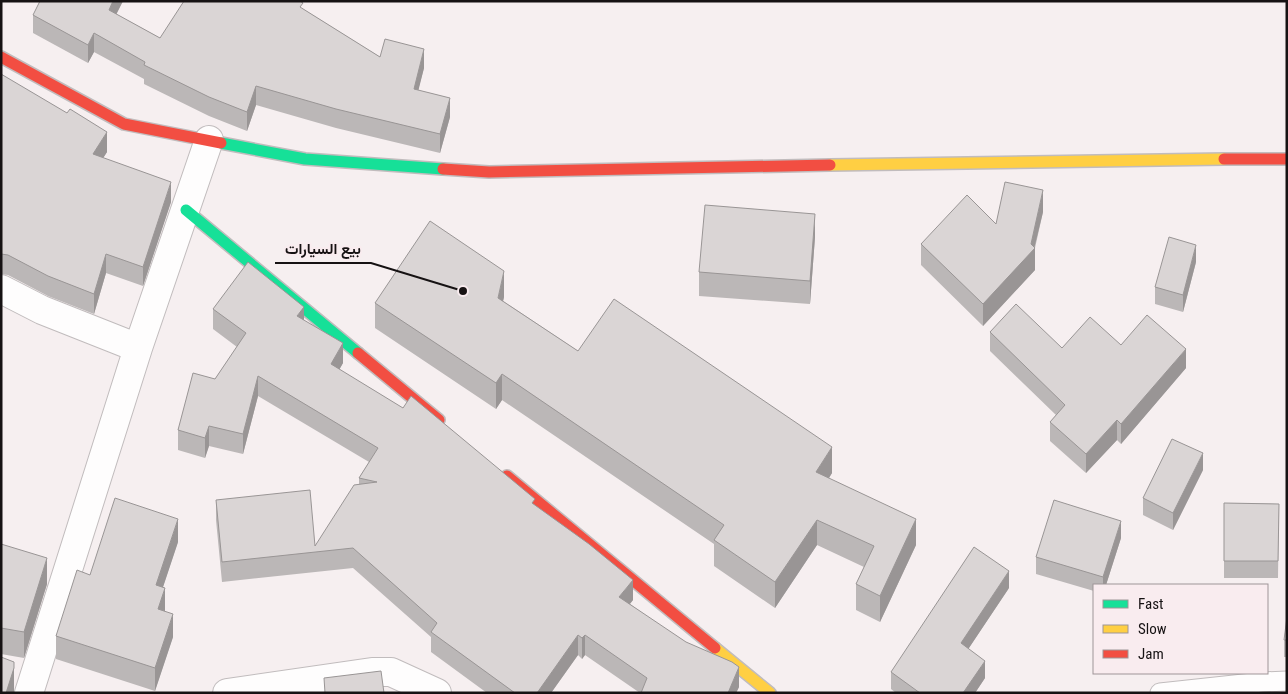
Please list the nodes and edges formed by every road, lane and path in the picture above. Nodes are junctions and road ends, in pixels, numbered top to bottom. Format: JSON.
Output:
{"nodes":[{"id":1,"x":1,"y":57,"type":"edge"},
{"id":2,"x":209,"y":140,"type":"junction"},
{"id":3,"x":1287,"y":159,"type":"edge"},
{"id":4,"x":186,"y":210,"type":"junction"},
{"id":5,"x":1,"y":289,"type":"edge"},
{"id":6,"x":138,"y":348,"type":"junction"},
{"id":7,"x":452,"y":430,"type":"edge"},
{"id":8,"x":497,"y":468,"type":"edge"},
{"id":9,"x":24,"y":680,"type":"edge"},
{"id":10,"x":1287,"y":682,"type":"edge"},
{"id":11,"x":765,"y":691,"type":"edge"},
{"id":12,"x":227,"y":693,"type":"edge"},
{"id":13,"x":437,"y":693,"type":"edge"},
{"id":14,"x":1160,"y":693,"type":"edge"}],
"edges":[{"from":1,"to":2,"type":"main road"},
{"from":2,"to":3,"type":"main road"},
{"from":2,"to":4,"type":"street"},
{"from":4,"to":6,"type":"street"},
{"from":4,"to":7,"type":"main road"},
{"from":5,"to":6,"type":"street"},
{"from":6,"to":9,"type":"street"},
{"from":8,"to":11,"type":"main road"},
{"from":10,"to":14,"type":"lane"},
{"from":12,"to":13,"type":"street"}]}
